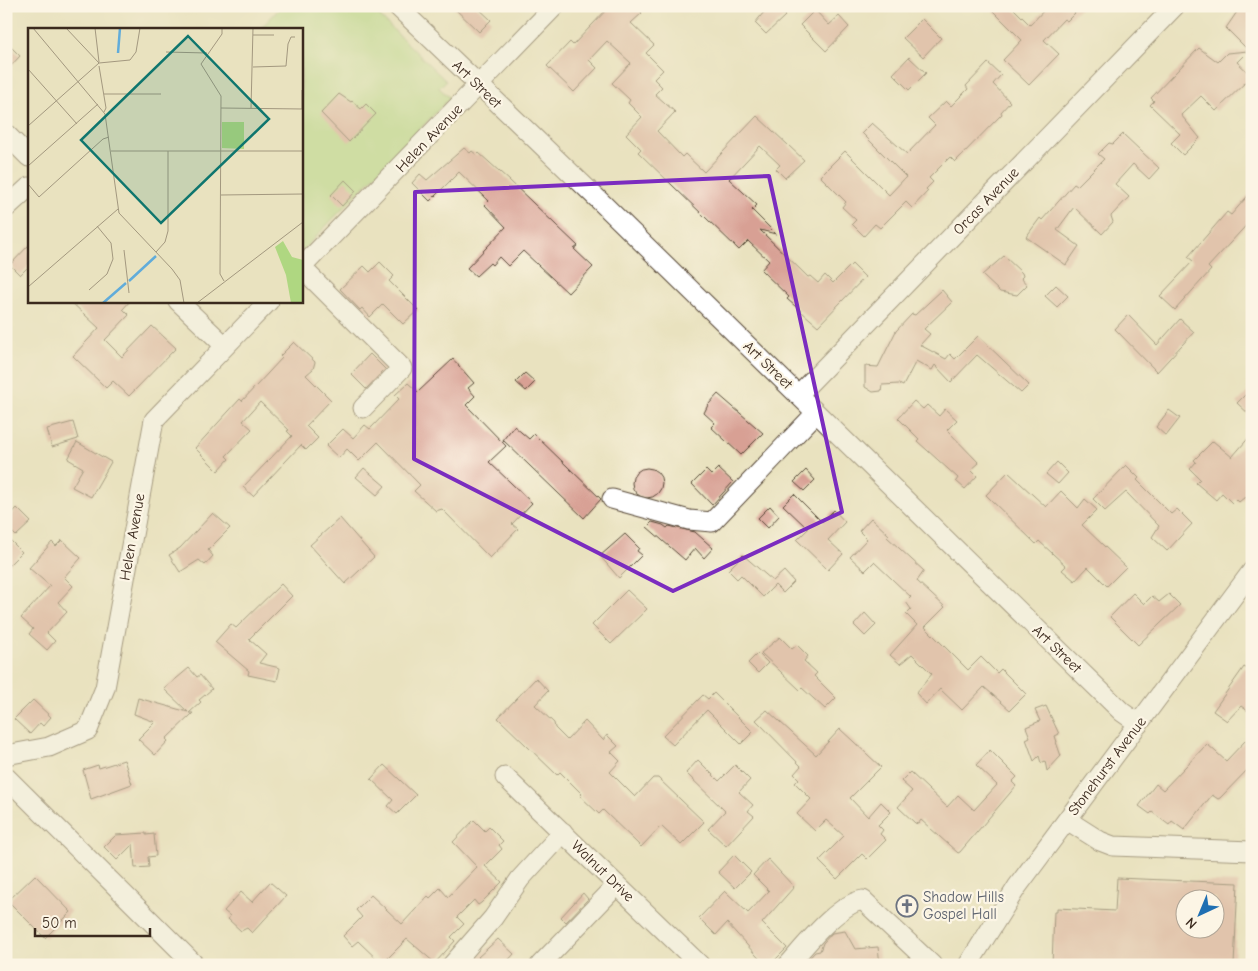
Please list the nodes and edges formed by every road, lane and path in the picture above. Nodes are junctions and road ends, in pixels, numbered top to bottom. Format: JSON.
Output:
{"nodes":[{"id":1,"x":397,"y":6,"type":"edge"},
{"id":2,"x":555,"y":6,"type":"edge"},
{"id":3,"x":1175,"y":6,"type":"edge"},
{"id":4,"x":479,"y":86,"type":"junction"},
{"id":5,"x":6,"y":134,"type":"edge"},
{"id":6,"x":28,"y":156,"type":"edge"},
{"id":7,"x":28,"y":188,"type":"edge"},
{"id":8,"x":6,"y":208,"type":"edge"},
{"id":9,"x":302,"y":267,"type":"edge"},
{"id":10,"x":302,"y":269,"type":"edge"},
{"id":11,"x":179,"y":302,"type":"edge"},
{"id":12,"x":268,"y":302,"type":"edge"},
{"id":13,"x":225,"y":346,"type":"junction"},
{"id":14,"x":798,"y":395,"type":"junction"},
{"id":15,"x":363,"y":408,"type":"dead end"},
{"id":16,"x":816,"y":413,"type":"junction"},
{"id":17,"x":612,"y":499,"type":"dead end"},
{"id":18,"x":1252,"y":572,"type":"edge"},
{"id":19,"x":1139,"y":724,"type":"junction"},
{"id":20,"x":6,"y":755,"type":"edge"},
{"id":21,"x":506,"y":777,"type":"dead end"},
{"id":22,"x":6,"y":778,"type":"edge"},
{"id":23,"x":1068,"y":820,"type":"junction"},
{"id":24,"x":563,"y":832,"type":"junction"},
{"id":25,"x":1252,"y":851,"type":"edge"},
{"id":26,"x":617,"y":885,"type":"junction"},
{"id":27,"x":195,"y":965,"type":"edge"},
{"id":28,"x":452,"y":965,"type":"edge"},
{"id":29,"x":540,"y":965,"type":"edge"},
{"id":30,"x":700,"y":965,"type":"edge"},
{"id":31,"x":788,"y":965,"type":"edge"},
{"id":32,"x":932,"y":965,"type":"edge"},
{"id":33,"x":968,"y":965,"type":"edge"}],
"edges":[{"from":1,"to":4,"type":"street","name":"Art Street"},
{"from":2,"to":4,"type":"street","name":"Helen Avenue"},
{"from":3,"to":14,"type":"street","name":"Orcas Avenue"},
{"from":4,"to":9,"type":"street","name":"Helen Avenue"},
{"from":4,"to":14,"type":"street","name":"Art Street"},
{"from":5,"to":6,"type":"street"},
{"from":7,"to":8,"type":"street"},
{"from":10,"to":15,"type":"street"},
{"from":11,"to":13,"type":"street"},
{"from":12,"to":13,"type":"street","name":"Helen Avenue"},
{"from":13,"to":20,"type":"street","name":"Helen Avenue"},
{"from":14,"to":16,"type":"street","name":"Art Street"},
{"from":16,"to":17,"type":"street"},
{"from":16,"to":19,"type":"street","name":"Art Street"},
{"from":18,"to":19,"type":"street","name":"Stonehurst Avenue"},
{"from":19,"to":23,"type":"street","name":"Stonehurst Avenue"},
{"from":21,"to":24,"type":"street","name":"Walnut Drive"},
{"from":22,"to":27,"type":"street"},
{"from":23,"to":25,"type":"street"},
{"from":23,"to":33,"type":"street","name":"Stonehurst Avenue"},
{"from":24,"to":26,"type":"street","name":"Walnut Drive"},
{"from":24,"to":28,"type":"street"},
{"from":26,"to":29,"type":"street"},
{"from":26,"to":30,"type":"street","name":"Walnut Drive"},
{"from":31,"to":32,"type":"street"}]}
